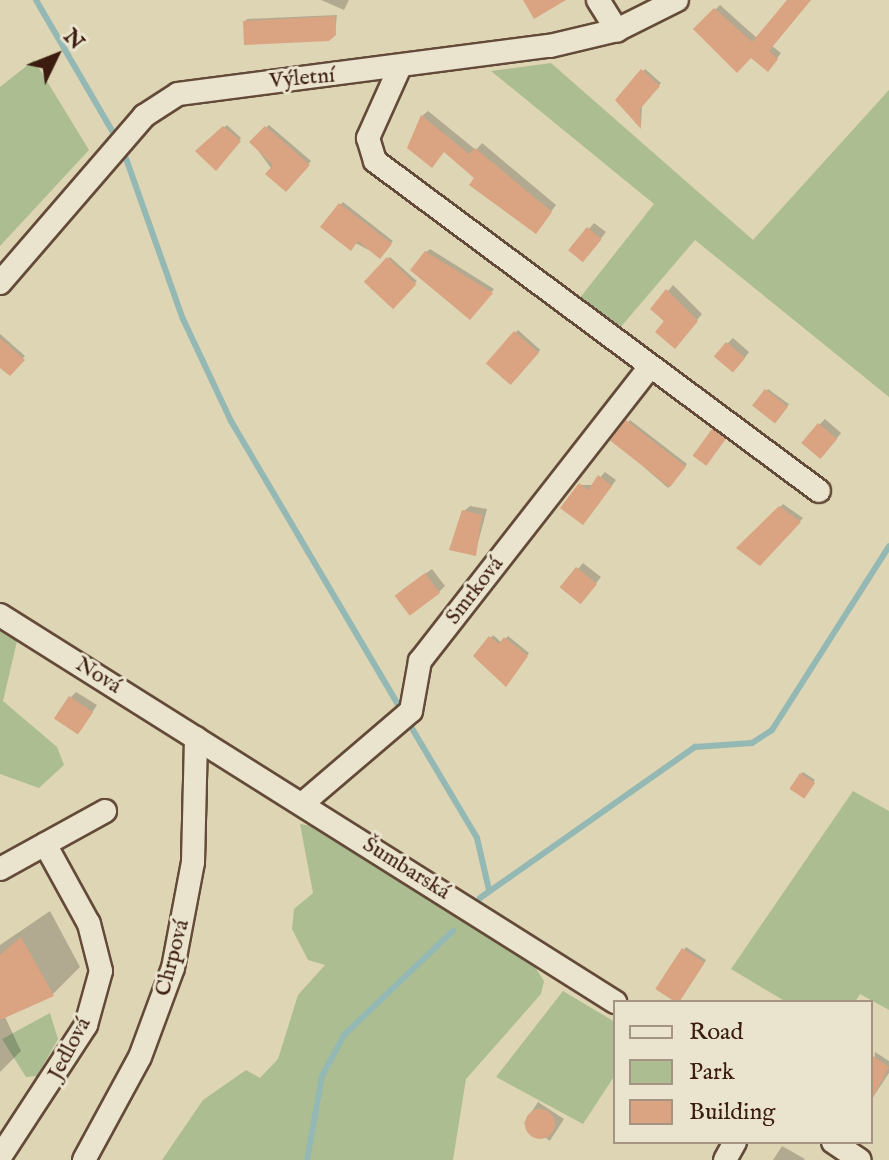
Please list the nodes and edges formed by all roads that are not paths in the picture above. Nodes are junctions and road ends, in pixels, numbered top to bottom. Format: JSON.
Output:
{"nodes":[{"id":1,"x":598,"y":0,"type":"edge"},
{"id":2,"x":677,"y":0,"type":"edge"},
{"id":3,"x":617,"y":30,"type":"junction"},
{"id":4,"x":399,"y":69,"type":"junction"},
{"id":5,"x":0,"y":283,"type":"edge"},
{"id":6,"x":649,"y":368,"type":"junction"},
{"id":7,"x":819,"y":491,"type":"dead end"},
{"id":8,"x":0,"y":615,"type":"edge"},
{"id":9,"x":196,"y":738,"type":"junction"},
{"id":10,"x":302,"y":804,"type":"junction"},
{"id":11,"x":105,"y":811,"type":"dead end"},
{"id":12,"x":45,"y":844,"type":"junction"},
{"id":13,"x":0,"y":869,"type":"edge"},
{"id":14,"x":613,"y":1001,"type":"edge"},
{"id":15,"x":836,"y":1144,"type":"edge"},
{"id":16,"x":0,"y":1157,"type":"edge"},
{"id":17,"x":84,"y":1160,"type":"edge"},
{"id":18,"x":860,"y":1160,"type":"edge"}],
"edges":[{"from":1,"to":3,"type":"street"},
{"from":2,"to":3,"type":"street","name":"Výletní"},
{"from":3,"to":4,"type":"street","name":"Výletní"},
{"from":4,"to":5,"type":"street","name":"Výletní"},
{"from":4,"to":6,"type":"street"},
{"from":6,"to":7,"type":"street"},
{"from":6,"to":10,"type":"street","name":"Smrková"},
{"from":8,"to":9,"type":"street","name":"Nová"},
{"from":9,"to":10,"type":"street","name":"Šumbarská"},
{"from":9,"to":17,"type":"street","name":"Chrpová"},
{"from":10,"to":14,"type":"street","name":"Šumbarská"},
{"from":11,"to":12,"type":"street"},
{"from":12,"to":13,"type":"street"},
{"from":12,"to":16,"type":"street","name":"Jedlová"},
{"from":15,"to":18,"type":"street"}]}
